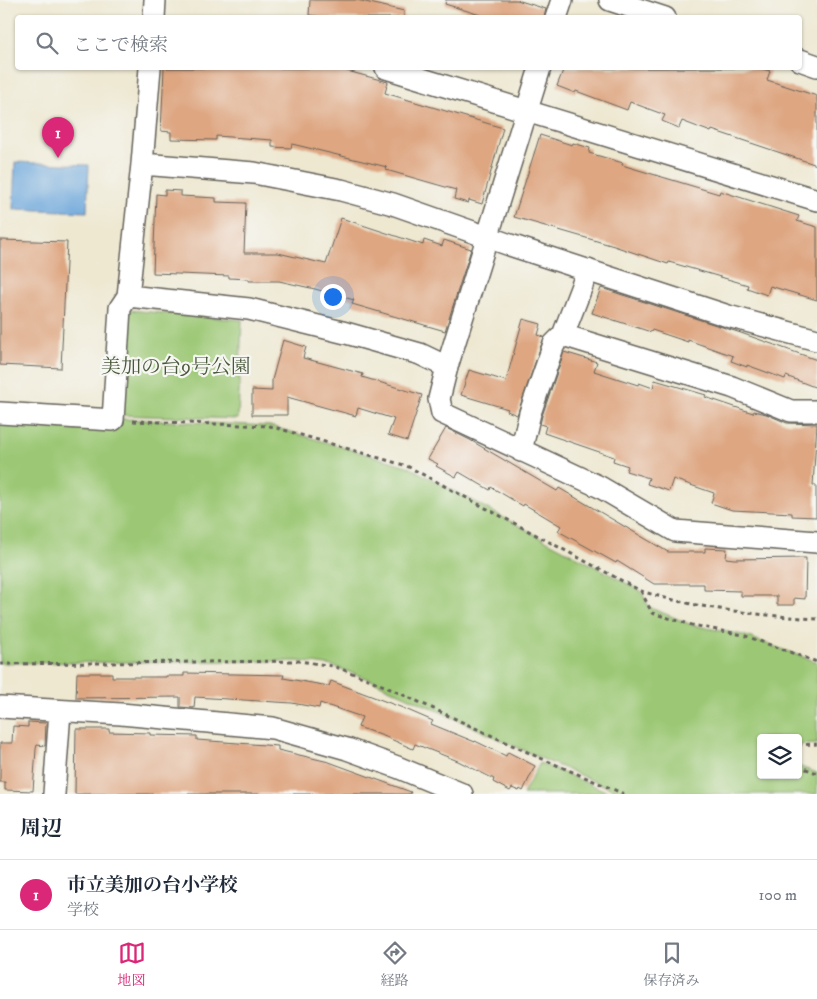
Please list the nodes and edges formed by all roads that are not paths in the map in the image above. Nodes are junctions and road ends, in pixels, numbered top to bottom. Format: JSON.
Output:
{"nodes":[{"id":1,"x":155,"y":0,"type":"edge"},
{"id":2,"x":562,"y":0,"type":"edge"},
{"id":3,"x":610,"y":0,"type":"edge"},
{"id":4,"x":154,"y":15,"type":"edge"},
{"id":5,"x":557,"y":15,"type":"edge"},
{"id":6,"x":656,"y":15,"type":"edge"},
{"id":7,"x":802,"y":61,"type":"edge"},
{"id":8,"x":817,"y":66,"type":"edge"},
{"id":9,"x":150,"y":70,"type":"edge"},
{"id":10,"x":393,"y":70,"type":"edge"},
{"id":11,"x":539,"y":70,"type":"edge"},
{"id":12,"x":527,"y":110,"type":"junction"},
{"id":13,"x":142,"y":164,"type":"junction"},
{"id":14,"x":817,"y":200,"type":"edge"},
{"id":15,"x":488,"y":237,"type":"junction"},
{"id":16,"x":588,"y":270,"type":"junction"},
{"id":17,"x":128,"y":296,"type":"junction"},
{"id":18,"x":563,"y":335,"type":"junction"},
{"id":19,"x":817,"y":340,"type":"edge"},
{"id":20,"x":447,"y":367,"type":"junction"},
{"id":21,"x":817,"y":411,"type":"edge"},
{"id":22,"x":0,"y":413,"type":"edge"},
{"id":23,"x":520,"y":451,"type":"junction"},
{"id":24,"x":817,"y":542,"type":"edge"},
{"id":25,"x":0,"y":707,"type":"edge"},
{"id":26,"x":60,"y":711,"type":"junction"},
{"id":27,"x":54,"y":794,"type":"edge"},
{"id":28,"x":462,"y":794,"type":"edge"}],
"edges":[{"from":1,"to":4,"type":"street"},
{"from":2,"to":5,"type":"street"},
{"from":3,"to":6,"type":"street"},
{"from":7,"to":8,"type":"street"},
{"from":9,"to":13,"type":"street"},
{"from":10,"to":12,"type":"street"},
{"from":11,"to":12,"type":"street"},
{"from":12,"to":14,"type":"street"},
{"from":12,"to":15,"type":"street"},
{"from":13,"to":15,"type":"street"},
{"from":13,"to":17,"type":"street"},
{"from":15,"to":16,"type":"street"},
{"from":15,"to":20,"type":"street"},
{"from":16,"to":18,"type":"street"},
{"from":16,"to":19,"type":"street"},
{"from":17,"to":20,"type":"street"},
{"from":17,"to":22,"type":"street"},
{"from":18,"to":21,"type":"street"},
{"from":18,"to":23,"type":"street"},
{"from":20,"to":23,"type":"street"},
{"from":23,"to":24,"type":"street"},
{"from":25,"to":26,"type":"street"},
{"from":26,"to":27,"type":"street"},
{"from":26,"to":28,"type":"street"}]}
